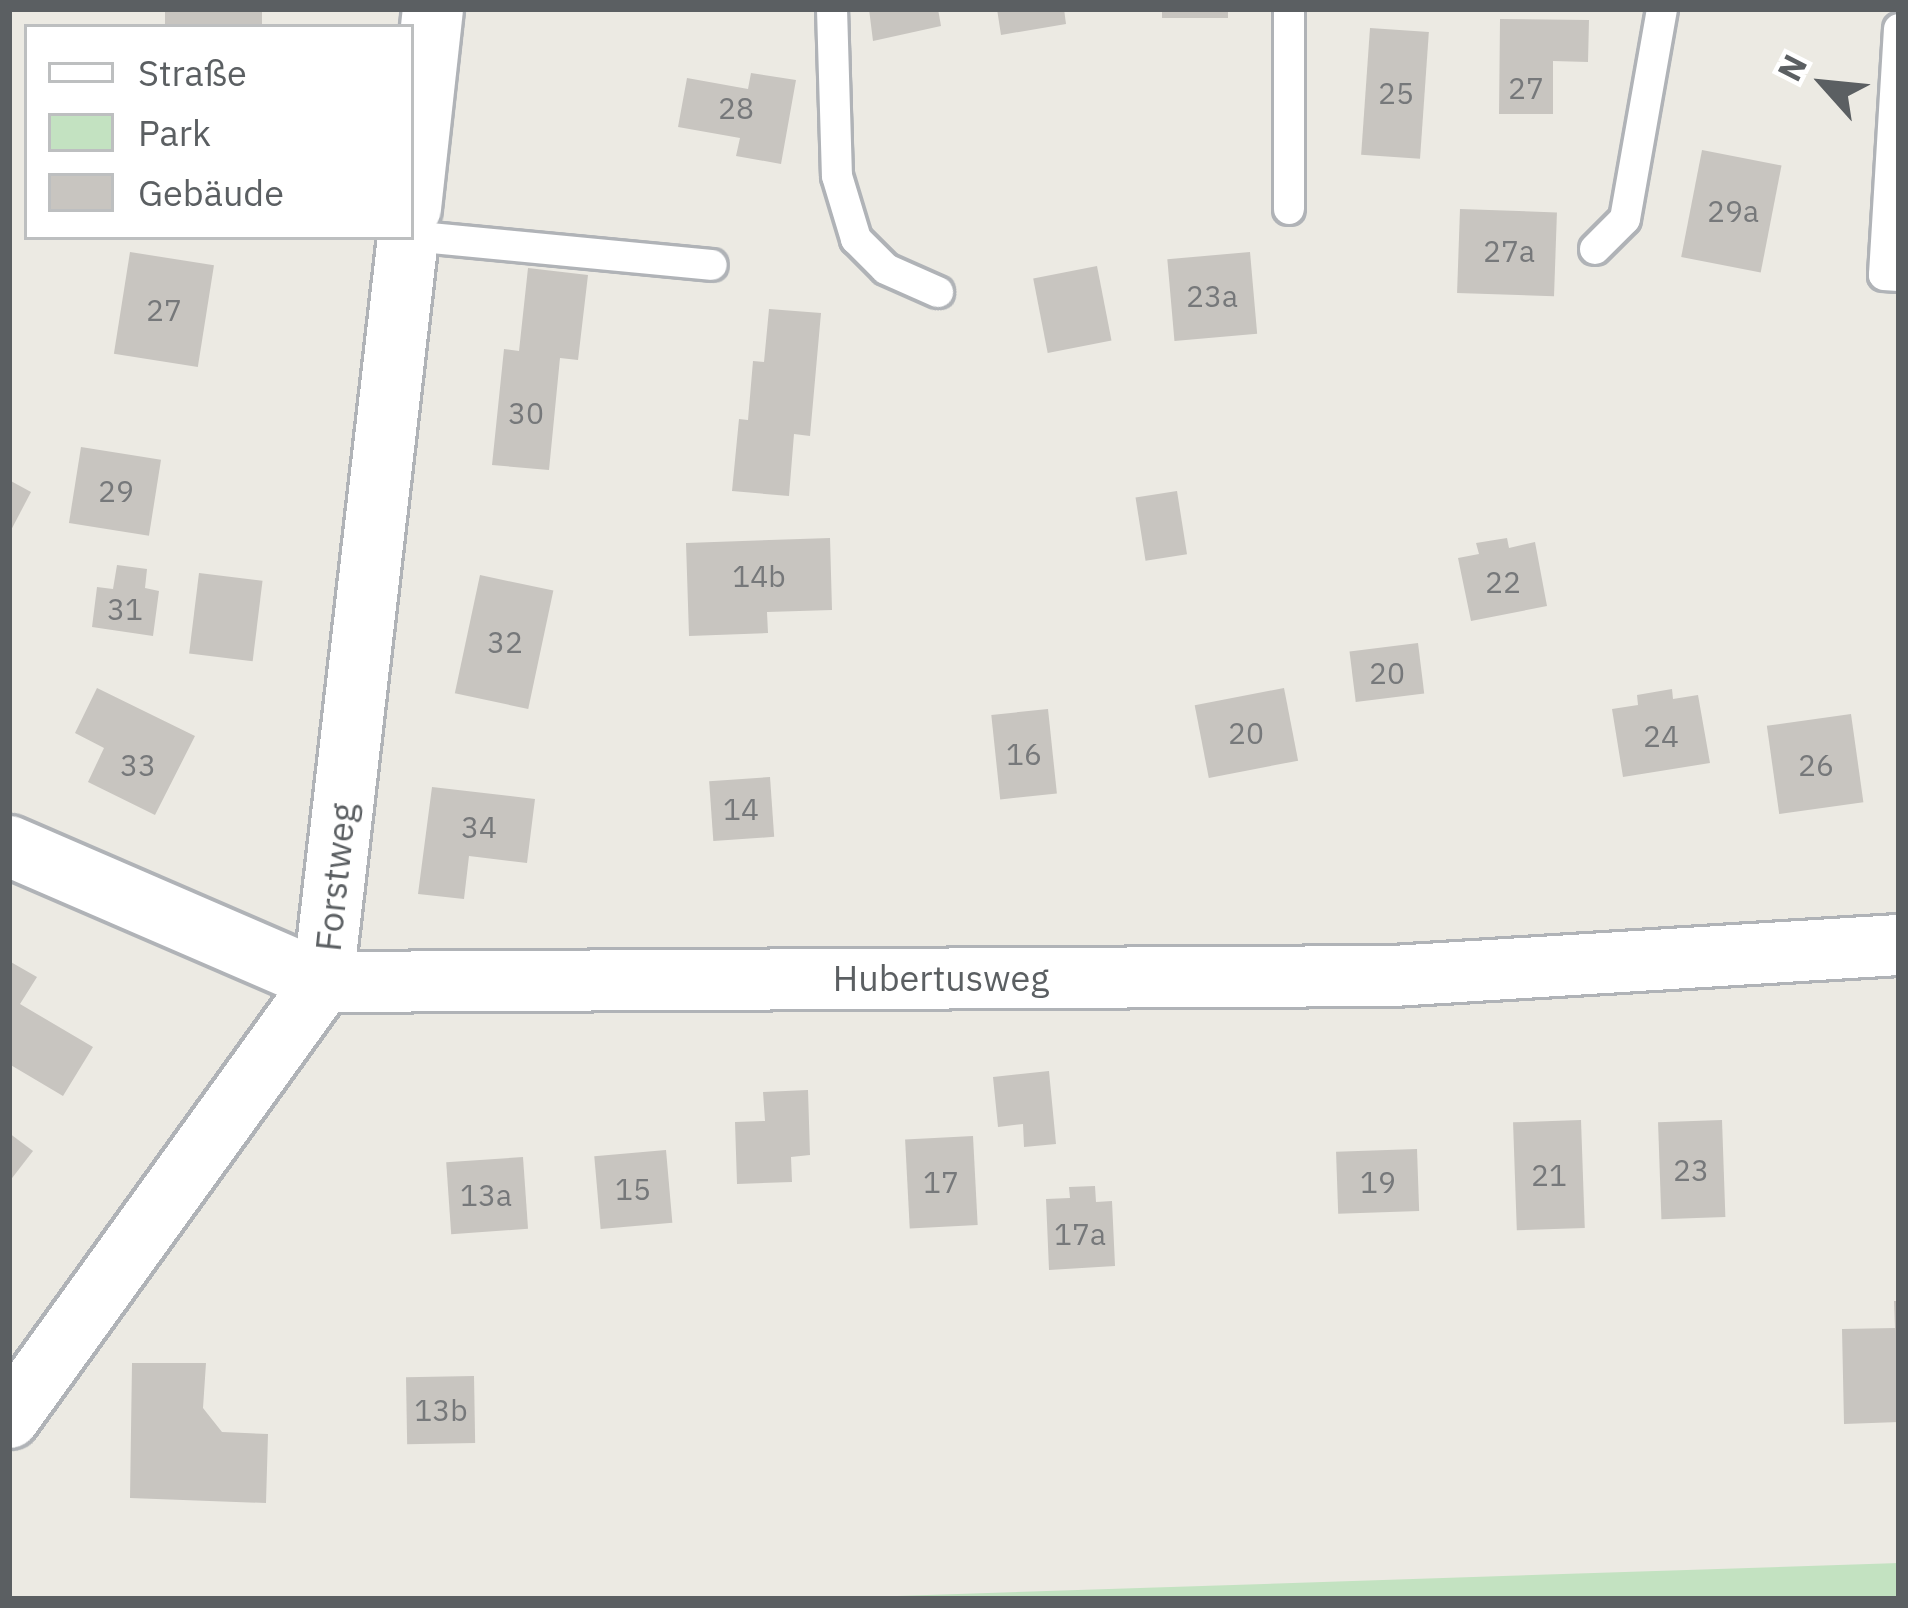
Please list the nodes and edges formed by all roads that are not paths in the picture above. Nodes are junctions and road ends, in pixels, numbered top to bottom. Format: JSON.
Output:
{"nodes":[{"id":1,"x":434,"y":9,"type":"edge"},
{"id":2,"x":832,"y":9,"type":"edge"},
{"id":3,"x":1289,"y":9,"type":"edge"},
{"id":4,"x":1662,"y":9,"type":"edge"},
{"id":5,"x":1899,"y":29,"type":"edge"},
{"id":6,"x":414,"y":182,"type":"edge"},
{"id":7,"x":1288,"y":209,"type":"dead end"},
{"id":8,"x":414,"y":237,"type":"edge"},
{"id":9,"x":409,"y":240,"type":"edge"},
{"id":10,"x":1595,"y":249,"type":"dead end"},
{"id":11,"x":712,"y":265,"type":"dead end"},
{"id":12,"x":1899,"y":276,"type":"edge"},
{"id":13,"x":938,"y":292,"type":"dead end"},
{"id":14,"x":9,"y":846,"type":"edge"},
{"id":15,"x":1899,"y":945,"type":"edge"},
{"id":16,"x":323,"y":982,"type":"junction"},
{"id":17,"x":9,"y":1418,"type":"edge"}],
"edges":[{"from":1,"to":6,"type":"street"},
{"from":2,"to":13,"type":"lane"},
{"from":3,"to":7,"type":"lane"},
{"from":4,"to":10,"type":"lane"},
{"from":5,"to":12,"type":"lane"},
{"from":8,"to":11,"type":"lane"},
{"from":9,"to":16,"type":"street","name":"Forstweg"},
{"from":14,"to":16,"type":"street","name":"Hubertusweg"},
{"from":15,"to":16,"type":"street","name":"Hubertusweg"},
{"from":16,"to":17,"type":"street","name":"Forstweg"}]}
